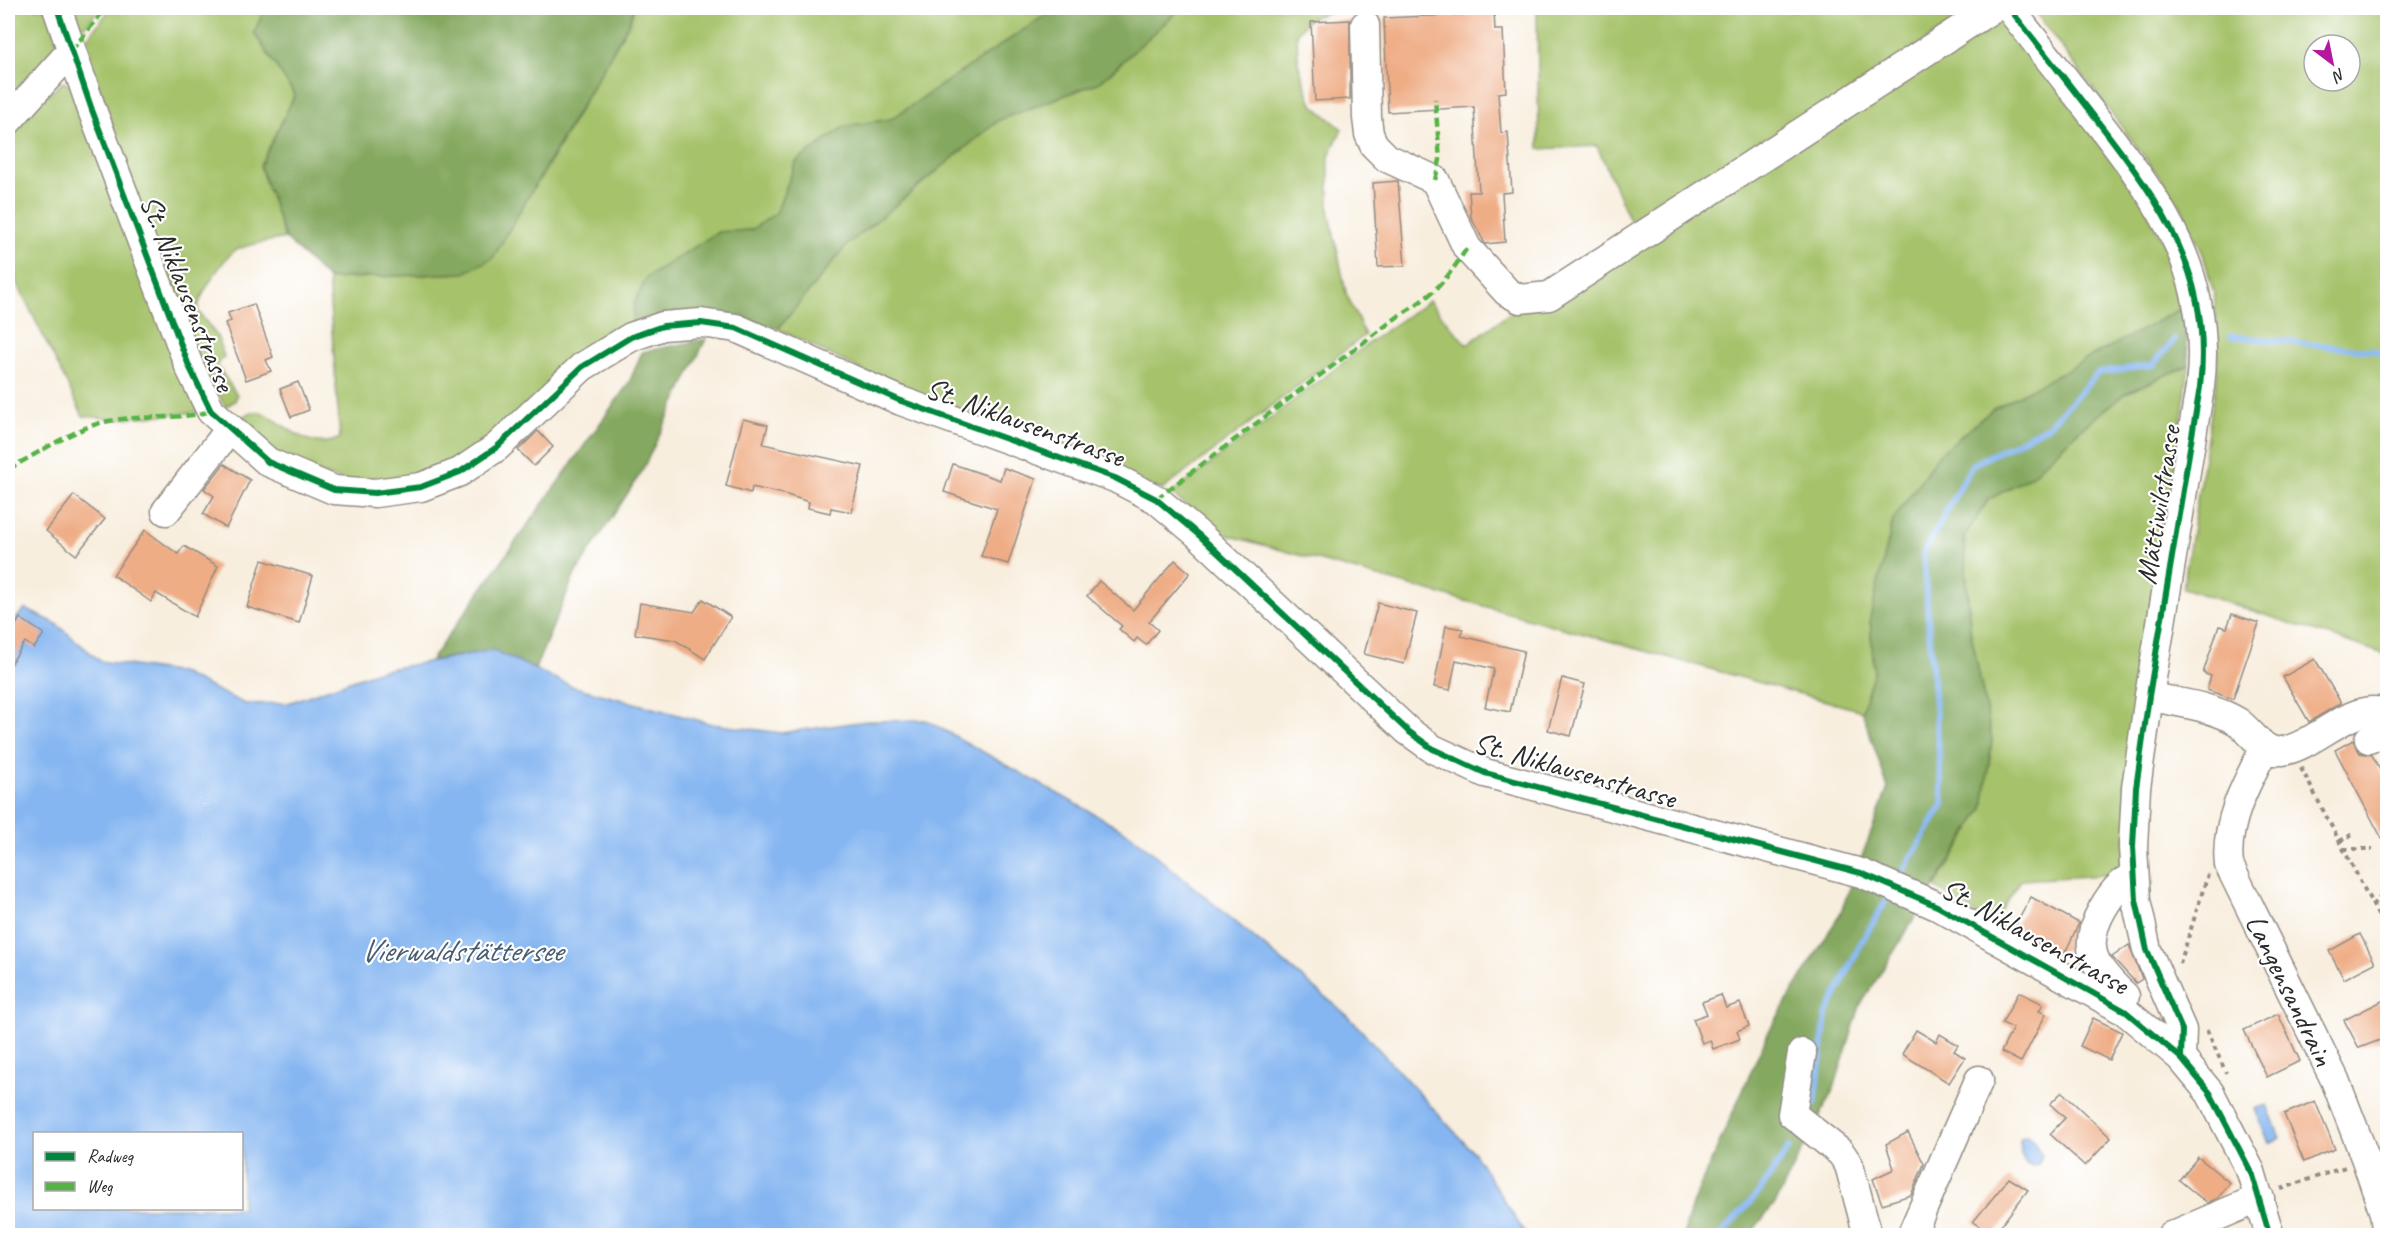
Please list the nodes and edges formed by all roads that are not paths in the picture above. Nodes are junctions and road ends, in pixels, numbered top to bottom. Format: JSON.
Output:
{"nodes":[{"id":1,"x":57,"y":8,"type":"edge"},
{"id":2,"x":1993,"y":8,"type":"edge"},
{"id":3,"x":2009,"y":8,"type":"edge"},
{"id":4,"x":1365,"y":25,"type":"dead end"},
{"id":5,"x":71,"y":51,"type":"junction"},
{"id":6,"x":8,"y":121,"type":"edge"},
{"id":7,"x":230,"y":429,"type":"junction"},
{"id":8,"x":166,"y":511,"type":"dead end"},
{"id":9,"x":2149,"y":696,"type":"junction"},
{"id":10,"x":2388,"y":715,"type":"edge"},
{"id":11,"x":2265,"y":748,"type":"junction"},
{"id":12,"x":2134,"y":874,"type":"junction"},
{"id":13,"x":2118,"y":1008,"type":"junction"},
{"id":14,"x":1802,"y":1053,"type":"dead end"},
{"id":15,"x":2181,"y":1058,"type":"junction"},
{"id":16,"x":1979,"y":1080,"type":"dead end"},
{"id":17,"x":2267,"y":1194,"type":"junction"},
{"id":18,"x":1868,"y":1236,"type":"edge"},
{"id":19,"x":1911,"y":1236,"type":"edge"},
{"id":20,"x":2171,"y":1236,"type":"edge"},
{"id":21,"x":2270,"y":1236,"type":"edge"},
{"id":22,"x":2387,"y":1236,"type":"edge"}],
"edges":[{"from":1,"to":5,"type":"street","name":"St. Niklausenstrasse"},
{"from":2,"to":4,"type":"street"},
{"from":3,"to":9,"type":"street","name":"Mättiwilstrasse"},
{"from":5,"to":6,"type":"street"},
{"from":5,"to":7,"type":"street","name":"St. Niklausenstrasse"},
{"from":7,"to":8,"type":"street"},
{"from":7,"to":13,"type":"street","name":"St. Niklausenstrasse"},
{"from":9,"to":11,"type":"street"},
{"from":9,"to":12,"type":"street","name":"Mättiwilstrasse"},
{"from":10,"to":11,"type":"street"},
{"from":11,"to":22,"type":"street","name":"Langensandrain"},
{"from":12,"to":13,"type":"street"},
{"from":12,"to":15,"type":"street","name":"Mättiwilstrasse"},
{"from":13,"to":15,"type":"street","name":"St. Niklausenstrasse"},
{"from":14,"to":18,"type":"street"},
{"from":15,"to":17,"type":"street","name":"St. Niklausenstrasse"},
{"from":16,"to":19,"type":"street"},
{"from":17,"to":20,"type":"street"},
{"from":17,"to":21,"type":"street","name":"St. Niklausenstrasse"}]}
